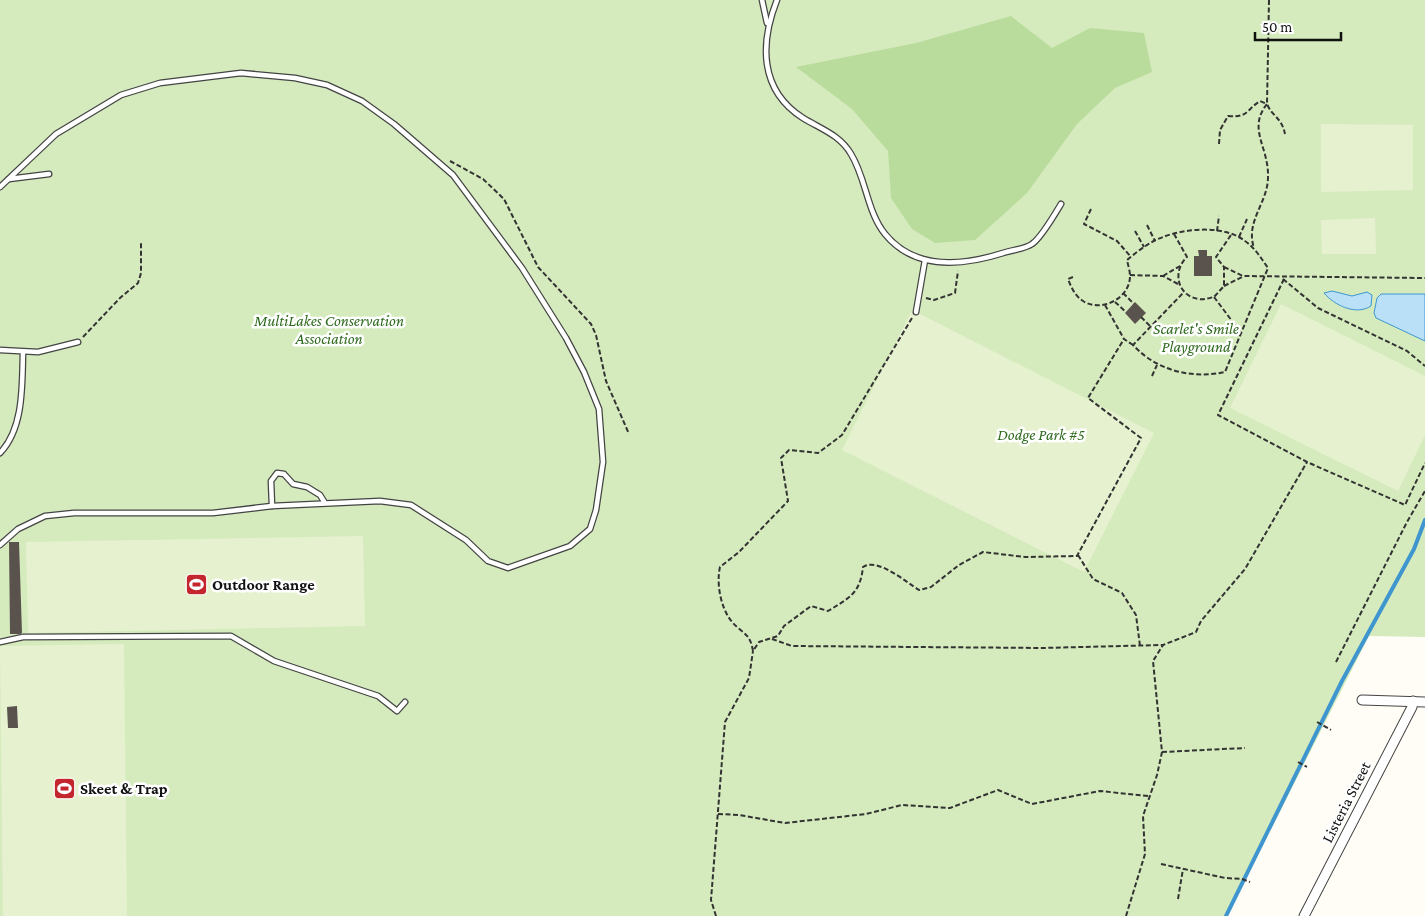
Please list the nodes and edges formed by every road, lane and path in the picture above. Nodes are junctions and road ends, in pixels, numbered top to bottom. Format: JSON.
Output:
{"nodes":[{"id":1,"x":762,"y":0,"type":"edge"},
{"id":2,"x":777,"y":0,"type":"edge"},
{"id":3,"x":1269,"y":0,"type":"edge"},
{"id":4,"x":768,"y":24,"type":"junction"},
{"id":5,"x":1266,"y":104,"type":"junction"},
{"id":6,"x":1285,"y":134,"type":"dead end"},
{"id":7,"x":1219,"y":144,"type":"dead end"},
{"id":8,"x":442,"y":158,"type":"dead end"},
{"id":9,"x":49,"y":174,"type":"dead end"},
{"id":10,"x":8,"y":180,"type":"junction"},
{"id":11,"x":0,"y":187,"type":"edge"},
{"id":12,"x":1062,"y":204,"type":"dead end"},
{"id":13,"x":1091,"y":209,"type":"dead end"},
{"id":14,"x":1219,"y":216,"type":"dead end"},
{"id":15,"x":1247,"y":220,"type":"dead end"},
{"id":16,"x":1147,"y":225,"type":"dead end"},
{"id":17,"x":1135,"y":231,"type":"dead end"},
{"id":18,"x":1217,"y":231,"type":"junction"},
{"id":19,"x":1174,"y":234,"type":"junction"},
{"id":20,"x":1231,"y":234,"type":"junction"},
{"id":21,"x":1239,"y":237,"type":"junction"},
{"id":22,"x":141,"y":241,"type":"dead end"},
{"id":23,"x":1155,"y":241,"type":"junction"},
{"id":24,"x":1144,"y":247,"type":"junction"},
{"id":25,"x":1255,"y":250,"type":"junction"},
{"id":26,"x":1131,"y":257,"type":"junction"},
{"id":27,"x":925,"y":260,"type":"junction"},
{"id":28,"x":959,"y":264,"type":"junction"},
{"id":29,"x":1180,"y":266,"type":"junction"},
{"id":30,"x":1224,"y":267,"type":"junction"},
{"id":31,"x":1130,"y":275,"type":"junction"},
{"id":32,"x":1266,"y":275,"type":"junction"},
{"id":33,"x":1163,"y":276,"type":"junction"},
{"id":34,"x":1243,"y":276,"type":"junction"},
{"id":35,"x":1073,"y":277,"type":"dead end"},
{"id":36,"x":1281,"y":277,"type":"junction"},
{"id":37,"x":1425,"y":278,"type":"edge"},
{"id":38,"x":1284,"y":279,"type":"junction"},
{"id":39,"x":1179,"y":284,"type":"junction"},
{"id":40,"x":1224,"y":286,"type":"junction"},
{"id":41,"x":1184,"y":292,"type":"junction"},
{"id":42,"x":1123,"y":293,"type":"junction"},
{"id":43,"x":919,"y":296,"type":"junction"},
{"id":44,"x":1214,"y":297,"type":"junction"},
{"id":45,"x":1115,"y":302,"type":"junction"},
{"id":46,"x":1134,"y":304,"type":"dead end"},
{"id":47,"x":1105,"y":305,"type":"junction"},
{"id":48,"x":916,"y":312,"type":"joint"},
{"id":49,"x":1126,"y":312,"type":"dead end"},
{"id":50,"x":1141,"y":317,"type":"dead end"},
{"id":51,"x":1151,"y":326,"type":"junction"},
{"id":52,"x":1241,"y":333,"type":"junction"},
{"id":53,"x":1124,"y":339,"type":"junction"},
{"id":54,"x":78,"y":342,"type":"joint"},
{"id":55,"x":1133,"y":345,"type":"junction"},
{"id":56,"x":0,"y":350,"type":"edge"},
{"id":57,"x":23,"y":352,"type":"junction"},
{"id":58,"x":1158,"y":365,"type":"junction"},
{"id":59,"x":1425,"y":366,"type":"edge"},
{"id":60,"x":1152,"y":376,"type":"dead end"},
{"id":61,"x":629,"y":434,"type":"dead end"},
{"id":62,"x":0,"y":453,"type":"edge"},
{"id":63,"x":1307,"y":462,"type":"junction"},
{"id":64,"x":1425,"y":463,"type":"edge"},
{"id":65,"x":1425,"y":491,"type":"edge"},
{"id":66,"x":325,"y":503,"type":"junction"},
{"id":67,"x":272,"y":506,"type":"junction"},
{"id":68,"x":0,"y":545,"type":"edge"},
{"id":69,"x":1078,"y":555,"type":"junction"},
{"id":70,"x":772,"y":639,"type":"junction"},
{"id":71,"x":0,"y":642,"type":"edge"},
{"id":72,"x":1163,"y":645,"type":"junction"},
{"id":73,"x":1140,"y":646,"type":"junction"},
{"id":74,"x":753,"y":651,"type":"junction"},
{"id":75,"x":1336,"y":662,"type":"dead end"},
{"id":76,"x":1362,"y":700,"type":"dead end"},
{"id":77,"x":1413,"y":701,"type":"junction"},
{"id":78,"x":405,"y":702,"type":"dead end"},
{"id":79,"x":1425,"y":702,"type":"edge"},
{"id":80,"x":1317,"y":722,"type":"dead end"},
{"id":81,"x":1331,"y":730,"type":"dead end"},
{"id":82,"x":1244,"y":748,"type":"dead end"},
{"id":83,"x":1162,"y":752,"type":"junction"},
{"id":84,"x":1298,"y":762,"type":"dead end"},
{"id":85,"x":1307,"y":767,"type":"dead end"},
{"id":86,"x":1148,"y":796,"type":"junction"},
{"id":87,"x":718,"y":814,"type":"junction"},
{"id":88,"x":1161,"y":864,"type":"dead end"},
{"id":89,"x":1183,"y":869,"type":"junction"},
{"id":90,"x":1250,"y":882,"type":"dead end"},
{"id":91,"x":1178,"y":899,"type":"dead end"},
{"id":92,"x":716,"y":916,"type":"edge"},
{"id":93,"x":1126,"y":916,"type":"edge"},
{"id":94,"x":1304,"y":916,"type":"edge"}],
"edges":[{"from":1,"to":4,"type":"lane"},
{"from":2,"to":4,"type":"lane"},
{"from":3,"to":5,"type":"path"},
{"from":4,"to":27,"type":"lane"},
{"from":5,"to":6,"type":"path"},
{"from":5,"to":7,"type":"path"},
{"from":5,"to":25,"type":"path"},
{"from":8,"to":61,"type":"path"},
{"from":9,"to":10,"type":"lane"},
{"from":10,"to":11,"type":"lane"},
{"from":10,"to":66,"type":"lane"},
{"from":12,"to":28,"type":"lane"},
{"from":13,"to":26,"type":"path"},
{"from":14,"to":18,"type":"path"},
{"from":15,"to":21,"type":"path"},
{"from":16,"to":23,"type":"path"},
{"from":17,"to":24,"type":"path"},
{"from":18,"to":19,"type":"path"},
{"from":18,"to":20,"type":"path"},
{"from":19,"to":23,"type":"path"},
{"from":19,"to":29,"type":"path"},
{"from":20,"to":21,"type":"path"},
{"from":20,"to":30,"type":"path"},
{"from":21,"to":25,"type":"path"},
{"from":22,"to":54,"type":"path"},
{"from":23,"to":24,"type":"path"},
{"from":24,"to":26,"type":"path"},
{"from":25,"to":32,"type":"path"},
{"from":26,"to":31,"type":"path"},
{"from":27,"to":28,"type":"lane"},
{"from":27,"to":43,"type":"lane"},
{"from":28,"to":43,"type":"path"},
{"from":29,"to":33,"type":"path"},
{"from":29,"to":39,"type":"path"},
{"from":30,"to":34,"type":"path"},
{"from":30,"to":40,"type":"path"},
{"from":31,"to":33,"type":"path"},
{"from":31,"to":42,"type":"path"},
{"from":32,"to":34,"type":"path"},
{"from":32,"to":36,"type":"path"},
{"from":32,"to":52,"type":"path"},
{"from":33,"to":39,"type":"path"},
{"from":34,"to":40,"type":"path"},
{"from":35,"to":47,"type":"path"},
{"from":36,"to":37,"type":"path"},
{"from":36,"to":38,"type":"path"},
{"from":38,"to":59,"type":"path"},
{"from":38,"to":63,"type":"path"},
{"from":39,"to":41,"type":"path"},
{"from":40,"to":44,"type":"path"},
{"from":41,"to":44,"type":"path"},
{"from":41,"to":51,"type":"path"},
{"from":42,"to":45,"type":"path"},
{"from":42,"to":46,"type":"path"},
{"from":43,"to":48,"type":"lane"},
{"from":44,"to":52,"type":"path"},
{"from":45,"to":47,"type":"path"},
{"from":45,"to":49,"type":"path"},
{"from":47,"to":53,"type":"path"},
{"from":48,"to":74,"type":"path"},
{"from":50,"to":51,"type":"path"},
{"from":51,"to":55,"type":"path"},
{"from":52,"to":58,"type":"path"},
{"from":53,"to":55,"type":"path"},
{"from":53,"to":69,"type":"path"},
{"from":54,"to":57,"type":"lane"},
{"from":55,"to":58,"type":"path"},
{"from":56,"to":57,"type":"lane"},
{"from":57,"to":62,"type":"lane"},
{"from":58,"to":60,"type":"path"},
{"from":63,"to":64,"type":"path"},
{"from":63,"to":72,"type":"path"},
{"from":65,"to":75,"type":"path"},
{"from":66,"to":67,"type":"lane"},
{"from":66,"to":67,"type":"lane"},
{"from":67,"to":68,"type":"lane"},
{"from":69,"to":70,"type":"path"},
{"from":69,"to":73,"type":"path"},
{"from":70,"to":73,"type":"path"},
{"from":70,"to":74,"type":"path"},
{"from":71,"to":78,"type":"lane"},
{"from":72,"to":73,"type":"path"},
{"from":72,"to":83,"type":"path"},
{"from":74,"to":87,"type":"path"},
{"from":76,"to":77,"type":"street"},
{"from":77,"to":79,"type":"street"},
{"from":77,"to":94,"type":"street","name":"Listeria Street"},
{"from":80,"to":81,"type":"path"},
{"from":82,"to":83,"type":"path"},
{"from":83,"to":86,"type":"path"},
{"from":84,"to":85,"type":"path"},
{"from":86,"to":87,"type":"path"},
{"from":86,"to":93,"type":"path"},
{"from":87,"to":92,"type":"path"},
{"from":88,"to":89,"type":"path"},
{"from":89,"to":90,"type":"path"},
{"from":89,"to":91,"type":"path"}]}
